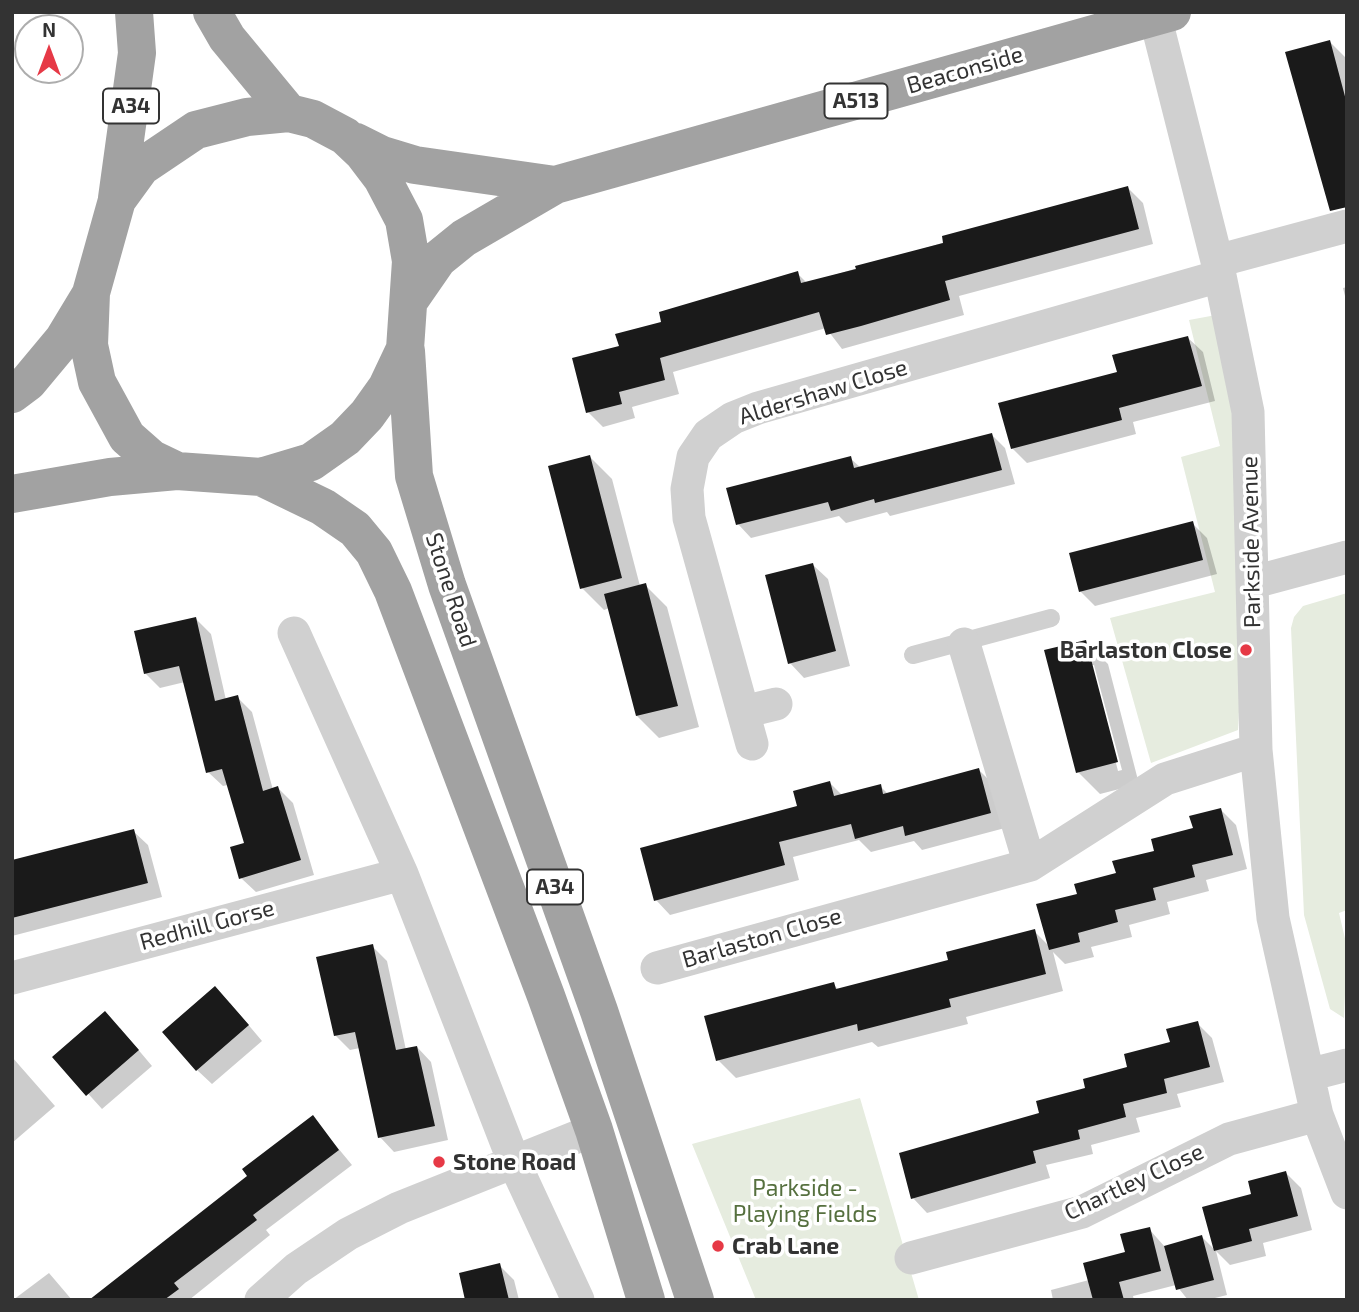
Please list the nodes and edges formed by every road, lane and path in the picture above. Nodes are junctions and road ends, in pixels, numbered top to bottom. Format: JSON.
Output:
{"nodes":[{"id":1,"x":134,"y":12,"type":"edge"},
{"id":2,"x":212,"y":12,"type":"edge"},
{"id":3,"x":1161,"y":14,"type":"edge"},
{"id":4,"x":289,"y":113,"type":"junction"},
{"id":5,"x":345,"y":136,"type":"junction"},
{"id":6,"x":555,"y":185,"type":"junction"},
{"id":7,"x":117,"y":200,"type":"junction"},
{"id":8,"x":1347,"y":226,"type":"edge"},
{"id":9,"x":1218,"y":269,"type":"junction"},
{"id":10,"x":91,"y":293,"type":"junction"},
{"id":11,"x":411,"y":298,"type":"junction"},
{"id":12,"x":405,"y":349,"type":"junction"},
{"id":13,"x":12,"y":394,"type":"edge"},
{"id":14,"x":177,"y":471,"type":"junction"},
{"id":15,"x":261,"y":477,"type":"junction"},
{"id":16,"x":12,"y":494,"type":"edge"},
{"id":17,"x":1347,"y":557,"type":"edge"},
{"id":18,"x":1254,"y":582,"type":"junction"},
{"id":19,"x":1051,"y":618,"type":"dead end"},
{"id":20,"x":294,"y":633,"type":"dead end"},
{"id":21,"x":964,"y":644,"type":"junction"},
{"id":22,"x":913,"y":655,"type":"dead end"},
{"id":23,"x":776,"y":704,"type":"dead end"},
{"id":24,"x":743,"y":712,"type":"junction"},
{"id":25,"x":752,"y":744,"type":"dead end"},
{"id":26,"x":1256,"y":750,"type":"junction"},
{"id":27,"x":1030,"y":865,"type":"junction"},
{"id":28,"x":402,"y":873,"type":"junction"},
{"id":29,"x":657,"y":968,"type":"dead end"},
{"id":30,"x":12,"y":978,"type":"edge"},
{"id":31,"x":1347,"y":1065,"type":"edge"},
{"id":32,"x":1308,"y":1075,"type":"junction"},
{"id":33,"x":1317,"y":1115,"type":"junction"},
{"id":34,"x":594,"y":1130,"type":"junction"},
{"id":35,"x":514,"y":1163,"type":"junction"},
{"id":36,"x":1347,"y":1193,"type":"edge"},
{"id":37,"x":911,"y":1258,"type":"dead end"},
{"id":38,"x":261,"y":1300,"type":"edge"},
{"id":39,"x":578,"y":1300,"type":"edge"},
{"id":40,"x":646,"y":1300,"type":"edge"},
{"id":41,"x":695,"y":1300,"type":"edge"}],
"edges":[{"from":1,"to":7,"type":"highway","number":"A34"},
{"from":2,"to":4,"type":"highway"},
{"from":3,"to":6,"type":"highway","name":"Beaconside","number":"A513"},
{"from":3,"to":9,"type":"street","name":"Parkside Avenue"},
{"from":4,"to":5,"type":"highway","name":"Beaconside"},
{"from":4,"to":7,"type":"highway"},
{"from":5,"to":6,"type":"highway","name":"Beaconside","number":"A513"},
{"from":5,"to":11,"type":"highway"},
{"from":6,"to":11,"type":"highway","name":"Beaconside","number":"A513"},
{"from":7,"to":10,"type":"highway"},
{"from":8,"to":9,"type":"street","name":"Aldershaw Close"},
{"from":9,"to":18,"type":"street","name":"Parkside Avenue"},
{"from":9,"to":24,"type":"street","name":"Aldershaw Close"},
{"from":10,"to":13,"type":"highway"},
{"from":10,"to":14,"type":"highway"},
{"from":11,"to":12,"type":"highway"},
{"from":12,"to":15,"type":"highway"},
{"from":12,"to":41,"type":"highway","name":"Stone Road","number":"A34"},
{"from":14,"to":15,"type":"highway"},
{"from":14,"to":16,"type":"highway"},
{"from":15,"to":34,"type":"highway","number":"A34"},
{"from":17,"to":18,"type":"street"},
{"from":18,"to":26,"type":"street","name":"Parkside Avenue"},
{"from":19,"to":21,"type":"lane"},
{"from":20,"to":28,"type":"street"},
{"from":21,"to":22,"type":"lane"},
{"from":21,"to":27,"type":"street"},
{"from":23,"to":24,"type":"street"},
{"from":24,"to":25,"type":"street","name":"Aldershaw Close"},
{"from":26,"to":27,"type":"street","name":"Barlaston Close"},
{"from":26,"to":32,"type":"street","name":"Parkside Avenue"},
{"from":27,"to":29,"type":"street","name":"Barlaston Close"},
{"from":28,"to":30,"type":"street","name":"Redhill Gorse"},
{"from":28,"to":35,"type":"street"},
{"from":31,"to":32,"type":"street"},
{"from":32,"to":33,"type":"street","name":"Parkside Avenue"},
{"from":33,"to":36,"type":"street","name":"Parkside Avenue"},
{"from":33,"to":37,"type":"street","name":"Chartley Close"},
{"from":34,"to":35,"type":"street"},
{"from":34,"to":40,"type":"highway","number":"A34"},
{"from":35,"to":38,"type":"street"},
{"from":35,"to":39,"type":"street"}]}
